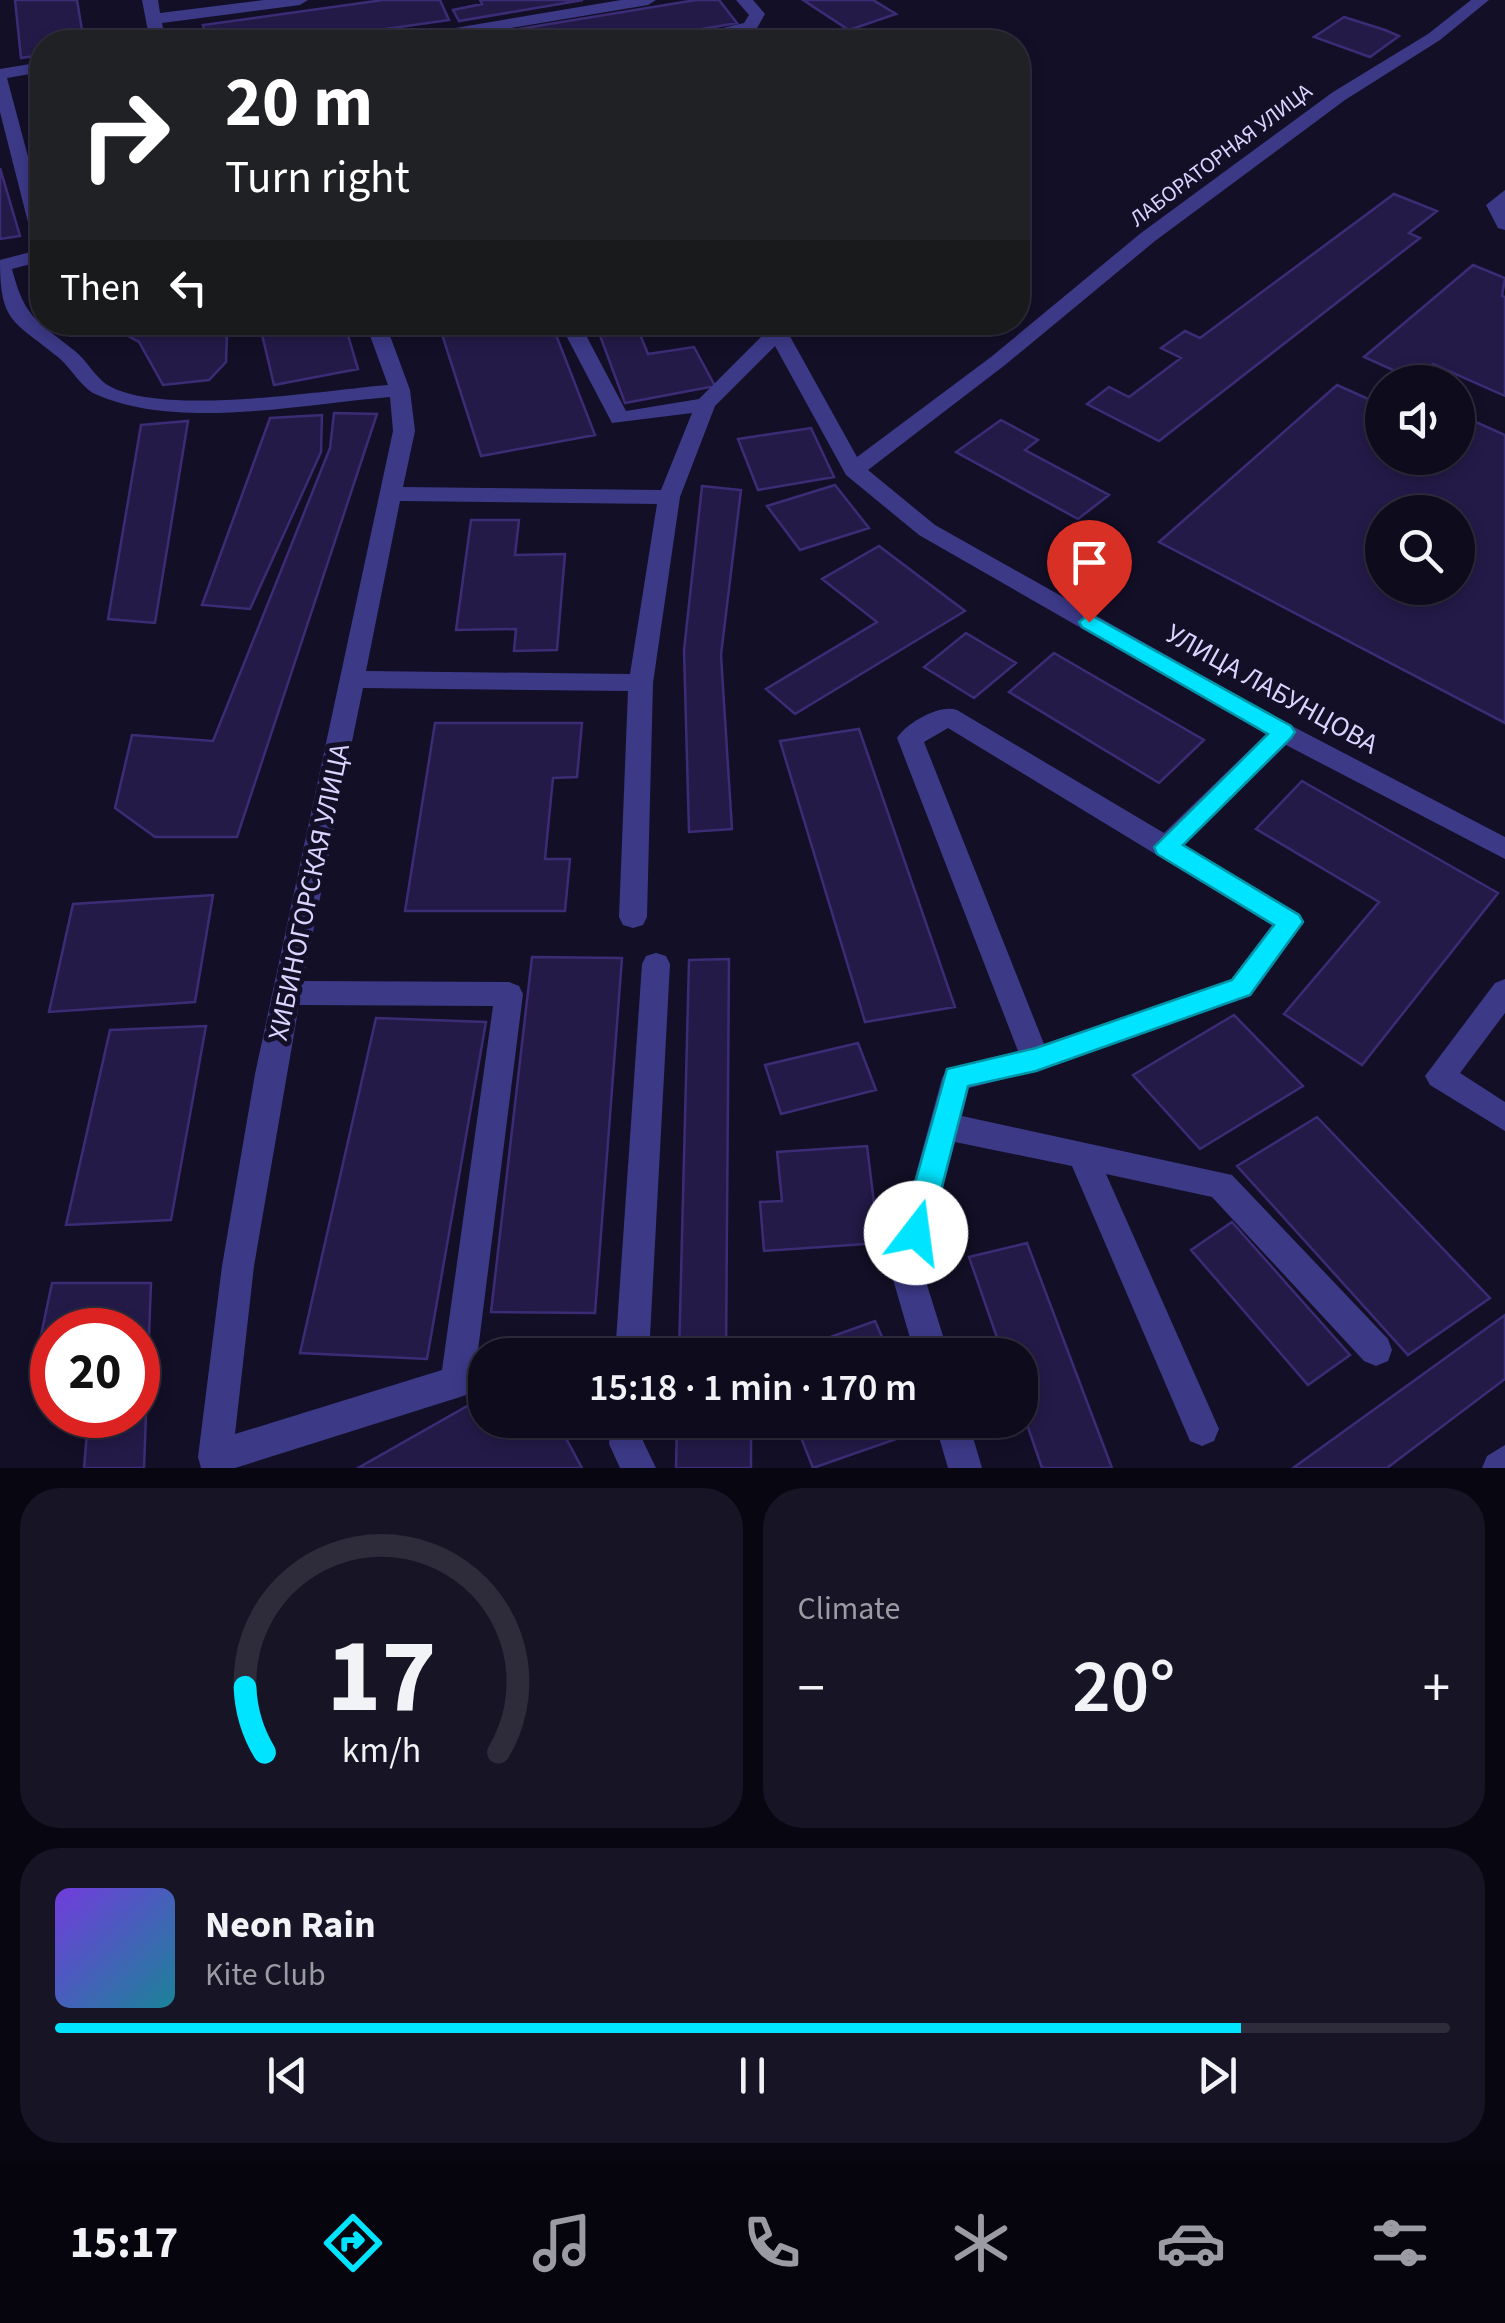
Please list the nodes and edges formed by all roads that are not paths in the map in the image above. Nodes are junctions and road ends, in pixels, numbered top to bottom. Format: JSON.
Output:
{"nodes":[{"id":1,"x":150,"y":0,"type":"edge"},
{"id":2,"x":300,"y":0,"type":"edge"},
{"id":3,"x":648,"y":0,"type":"edge"},
{"id":4,"x":744,"y":0,"type":"edge"},
{"id":5,"x":1481,"y":0,"type":"edge"},
{"id":6,"x":154,"y":19,"type":"junction"},
{"id":7,"x":156,"y":30,"type":"edge"},
{"id":8,"x":472,"y":30,"type":"edge"},
{"id":9,"x":734,"y":30,"type":"edge"},
{"id":10,"x":30,"y":70,"type":"edge"},
{"id":11,"x":0,"y":76,"type":"edge"},
{"id":12,"x":30,"y":195,"type":"edge"},
{"id":13,"x":1505,"y":195,"type":"edge"},
{"id":14,"x":1505,"y":224,"type":"edge"},
{"id":15,"x":30,"y":258,"type":"edge"},
{"id":16,"x":1,"y":266,"type":"edge"},
{"id":17,"x":30,"y":324,"type":"edge"},
{"id":18,"x":1030,"y":334,"type":"edge"},
{"id":19,"x":44,"y":335,"type":"edge"},
{"id":20,"x":380,"y":335,"type":"edge"},
{"id":21,"x":575,"y":335,"type":"edge"},
{"id":22,"x":768,"y":335,"type":"edge"},
{"id":23,"x":779,"y":335,"type":"edge"},
{"id":24,"x":1028,"y":335,"type":"edge"},
{"id":25,"x":400,"y":390,"type":"junction"},
{"id":26,"x":706,"y":404,"type":"junction"},
{"id":27,"x":854,"y":470,"type":"junction"},
{"id":28,"x":394,"y":494,"type":"junction"},
{"id":29,"x":669,"y":497,"type":"junction"},
{"id":30,"x":354,"y":679,"type":"junction"},
{"id":31,"x":641,"y":683,"type":"junction"},
{"id":32,"x":1283,"y":732,"type":"junction"},
{"id":33,"x":1166,"y":847,"type":"junction"},
{"id":34,"x":1505,"y":849,"type":"edge"},
{"id":35,"x":633,"y":917,"type":"dead end"},
{"id":36,"x":656,"y":964,"type":"dead end"},
{"id":37,"x":1505,"y":990,"type":"edge"},
{"id":38,"x":286,"y":993,"type":"junction"},
{"id":39,"x":1036,"y":1059,"type":"junction"},
{"id":40,"x":1505,"y":1118,"type":"edge"},
{"id":41,"x":944,"y":1126,"type":"junction"},
{"id":42,"x":1082,"y":1156,"type":"junction"},
{"id":43,"x":633,"y":1338,"type":"edge"},
{"id":44,"x":927,"y":1338,"type":"edge"},
{"id":45,"x":1376,"y":1350,"type":"dead end"},
{"id":46,"x":1202,"y":1429,"type":"dead end"},
{"id":47,"x":626,"y":1438,"type":"edge"},
{"id":48,"x":956,"y":1438,"type":"edge"},
{"id":49,"x":1505,"y":1462,"type":"edge"},
{"id":50,"x":217,"y":1463,"type":"edge"},
{"id":51,"x":638,"y":1468,"type":"edge"},
{"id":52,"x":964,"y":1468,"type":"edge"},
{"id":53,"x":1498,"y":1468,"type":"edge"}],
"edges":[{"from":1,"to":6,"type":"street"},
{"from":2,"to":6,"type":"street"},
{"from":3,"to":8,"type":"street"},
{"from":4,"to":9,"type":"street"},
{"from":5,"to":18,"type":"street","name":"ЛАБОРАТОРНАЯ УЛИЦА"},
{"from":6,"to":7,"type":"street"},
{"from":10,"to":11,"type":"street"},
{"from":11,"to":12,"type":"street"},
{"from":13,"to":14,"type":"street"},
{"from":15,"to":16,"type":"street"},
{"from":16,"to":17,"type":"street"},
{"from":19,"to":25,"type":"street"},
{"from":20,"to":25,"type":"street","name":"ХИБИНОГОРСКАЯ УЛИЦА"},
{"from":21,"to":26,"type":"street"},
{"from":22,"to":26,"type":"street"},
{"from":23,"to":27,"type":"street","name":"УЛИЦА ЛАБУНЦОВА"},
{"from":24,"to":27,"type":"street","name":"ЛАБОРАТОРНАЯ УЛИЦА"},
{"from":25,"to":28,"type":"street","name":"ХИБИНОГОРСКАЯ УЛИЦА"},
{"from":26,"to":29,"type":"street"},
{"from":27,"to":32,"type":"street","name":"УЛИЦА ЛАБУНЦОВА"},
{"from":28,"to":29,"type":"street"},
{"from":28,"to":30,"type":"street","name":"ХИБИНОГОРСКАЯ УЛИЦА"},
{"from":29,"to":31,"type":"street"},
{"from":30,"to":31,"type":"street"},
{"from":30,"to":38,"type":"street","name":"ХИБИНОГОРСКАЯ УЛИЦА"},
{"from":31,"to":35,"type":"street"},
{"from":32,"to":33,"type":"street"},
{"from":32,"to":34,"type":"street","name":"УЛИЦА ЛАБУНЦОВА"},
{"from":33,"to":39,"type":"street"},
{"from":33,"to":39,"type":"street"},
{"from":36,"to":43,"type":"street"},
{"from":37,"to":40,"type":"street"},
{"from":38,"to":50,"type":"street","name":"ХИБИНОГОРСКАЯ УЛИЦА"},
{"from":38,"to":50,"type":"street"},
{"from":39,"to":41,"type":"street"},
{"from":41,"to":42,"type":"street"},
{"from":41,"to":44,"type":"street"},
{"from":42,"to":45,"type":"street"},
{"from":42,"to":46,"type":"street"},
{"from":47,"to":51,"type":"street"},
{"from":48,"to":52,"type":"street"},
{"from":49,"to":53,"type":"street"}]}
